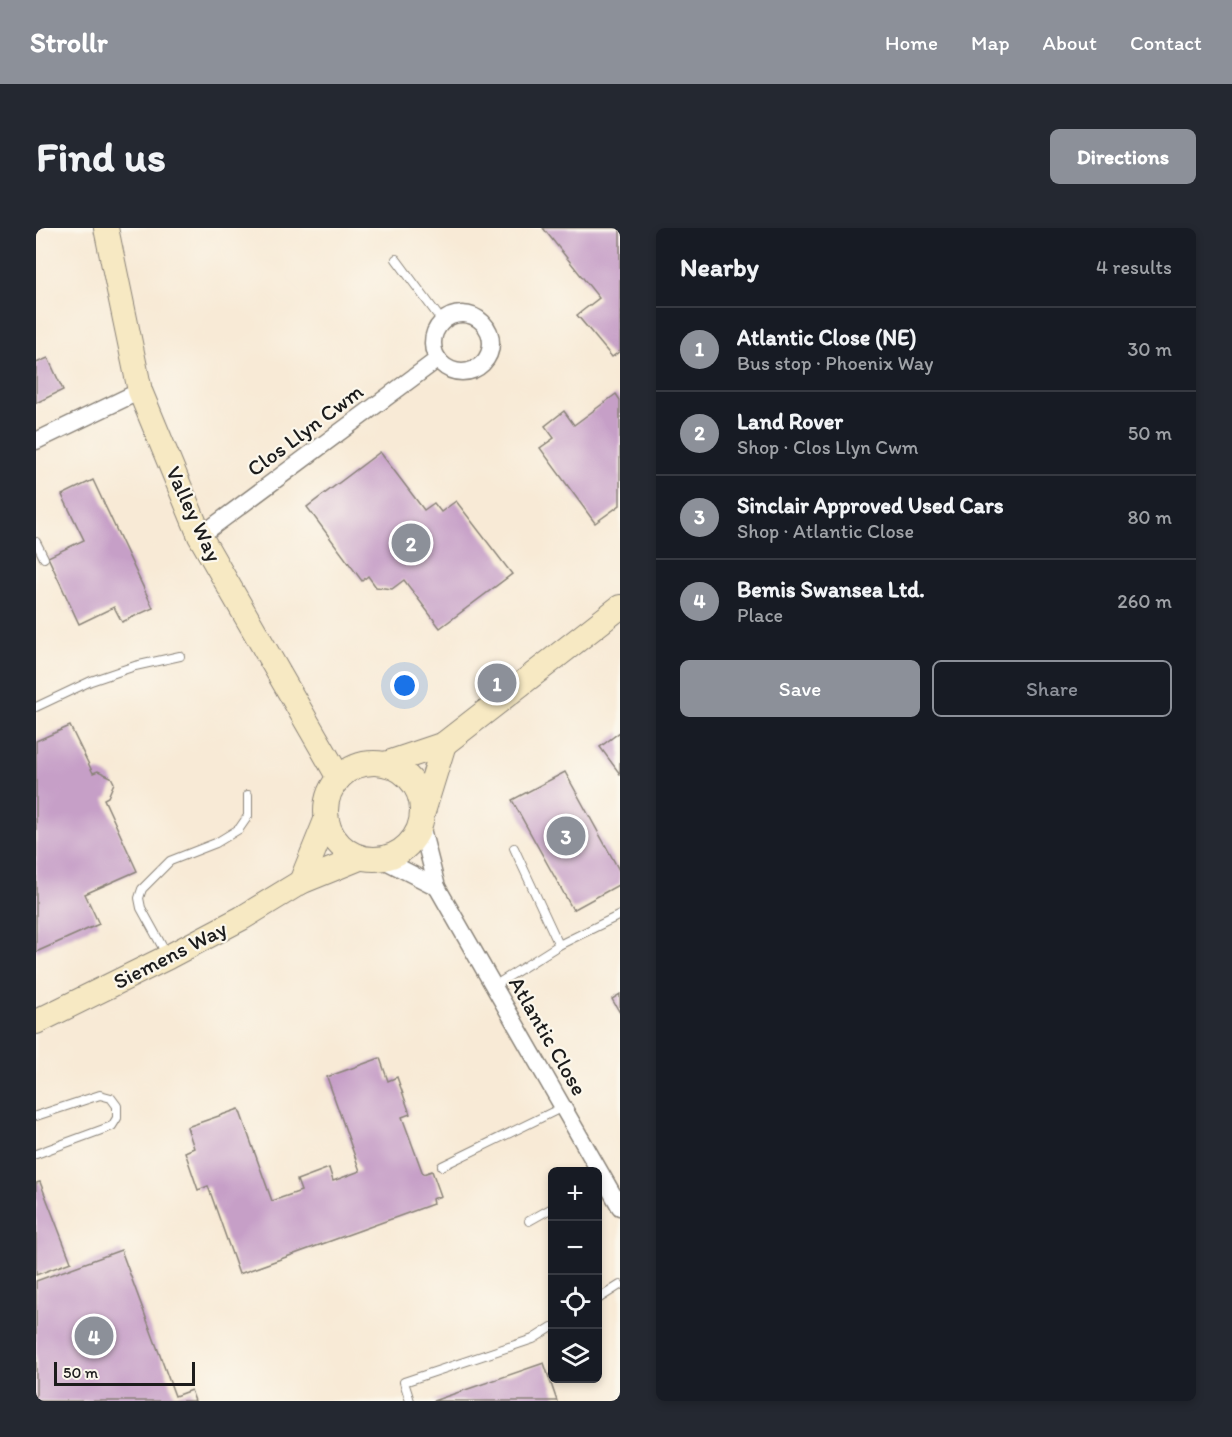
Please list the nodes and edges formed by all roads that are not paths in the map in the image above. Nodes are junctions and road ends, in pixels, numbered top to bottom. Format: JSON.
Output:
{"nodes":[{"id":1,"x":106,"y":228,"type":"edge"},
{"id":2,"x":396,"y":259,"type":"dead end"},
{"id":3,"x":442,"y":321,"type":"junction"},
{"id":4,"x":438,"y":360,"type":"junction"},
{"id":5,"x":140,"y":391,"type":"junction"},
{"id":6,"x":36,"y":441,"type":"edge"},
{"id":7,"x":200,"y":536,"type":"junction"},
{"id":8,"x":36,"y":542,"type":"edge"},
{"id":9,"x":44,"y":558,"type":"dead end"},
{"id":10,"x":620,"y":607,"type":"edge"},
{"id":11,"x":180,"y":656,"type":"dead end"},
{"id":12,"x":36,"y":707,"type":"edge"},
{"id":13,"x":444,"y":744,"type":"junction"},
{"id":14,"x":385,"y":764,"type":"junction"},
{"id":15,"x":339,"y":778,"type":"junction"},
{"id":16,"x":248,"y":795,"type":"dead end"},
{"id":17,"x":422,"y":819,"type":"junction"},
{"id":18,"x":326,"y":820,"type":"junction"},
{"id":19,"x":514,"y":848,"type":"dead end"},
{"id":20,"x":371,"y":859,"type":"junction"},
{"id":21,"x":301,"y":882,"type":"junction"},
{"id":22,"x":437,"y":887,"type":"junction"},
{"id":23,"x":620,"y":915,"type":"edge"},
{"id":24,"x":559,"y":945,"type":"junction"},
{"id":25,"x":168,"y":957,"type":"junction"},
{"id":26,"x":494,"y":986,"type":"junction"},
{"id":27,"x":36,"y":1022,"type":"edge"},
{"id":28,"x":563,"y":1107,"type":"junction"},
{"id":29,"x":36,"y":1116,"type":"edge"},
{"id":30,"x":36,"y":1154,"type":"edge"},
{"id":31,"x":442,"y":1166,"type":"dead end"},
{"id":32,"x":595,"y":1167,"type":"edge"},
{"id":33,"x":602,"y":1178,"type":"edge"},
{"id":34,"x":619,"y":1204,"type":"edge"},
{"id":35,"x":548,"y":1210,"type":"edge"},
{"id":36,"x":529,"y":1221,"type":"dead end"},
{"id":37,"x":620,"y":1285,"type":"edge"},
{"id":38,"x":602,"y":1296,"type":"edge"},
{"id":39,"x":549,"y":1329,"type":"edge"},
{"id":40,"x":410,"y":1401,"type":"edge"}],
"edges":[{"from":1,"to":5,"type":"street","name":"Valley Way"},
{"from":2,"to":3,"type":"lane"},
{"from":3,"to":4,"type":"street"},
{"from":3,"to":4,"type":"street"},
{"from":4,"to":7,"type":"street","name":"Clos Llyn Cwm"},
{"from":5,"to":6,"type":"street"},
{"from":5,"to":7,"type":"street","name":"Valley Way"},
{"from":7,"to":15,"type":"street","name":"Valley Way"},
{"from":8,"to":9,"type":"lane"},
{"from":10,"to":13,"type":"street"},
{"from":11,"to":12,"type":"lane"},
{"from":13,"to":14,"type":"street"},
{"from":13,"to":17,"type":"street"},
{"from":14,"to":15,"type":"street"},
{"from":14,"to":17,"type":"street"},
{"from":15,"to":18,"type":"street"},
{"from":16,"to":25,"type":"lane"},
{"from":17,"to":20,"type":"street"},
{"from":17,"to":22,"type":"street","name":"Atlantic Close"},
{"from":18,"to":20,"type":"street"},
{"from":18,"to":21,"type":"street"},
{"from":19,"to":24,"type":"lane"},
{"from":20,"to":21,"type":"street","name":"Siemens Way"},
{"from":20,"to":22,"type":"street"},
{"from":21,"to":25,"type":"street","name":"Siemens Way"},
{"from":22,"to":26,"type":"street","name":"Atlantic Close"},
{"from":23,"to":24,"type":"lane"},
{"from":24,"to":26,"type":"lane"},
{"from":25,"to":27,"type":"street","name":"Siemens Way"},
{"from":26,"to":28,"type":"street","name":"Atlantic Close"},
{"from":28,"to":31,"type":"lane"},
{"from":28,"to":32,"type":"street","name":"Atlantic Close"},
{"from":29,"to":30,"type":"lane"},
{"from":33,"to":34,"type":"street","name":"Atlantic Close"},
{"from":35,"to":36,"type":"lane"},
{"from":37,"to":38,"type":"lane"},
{"from":39,"to":40,"type":"lane"}]}
